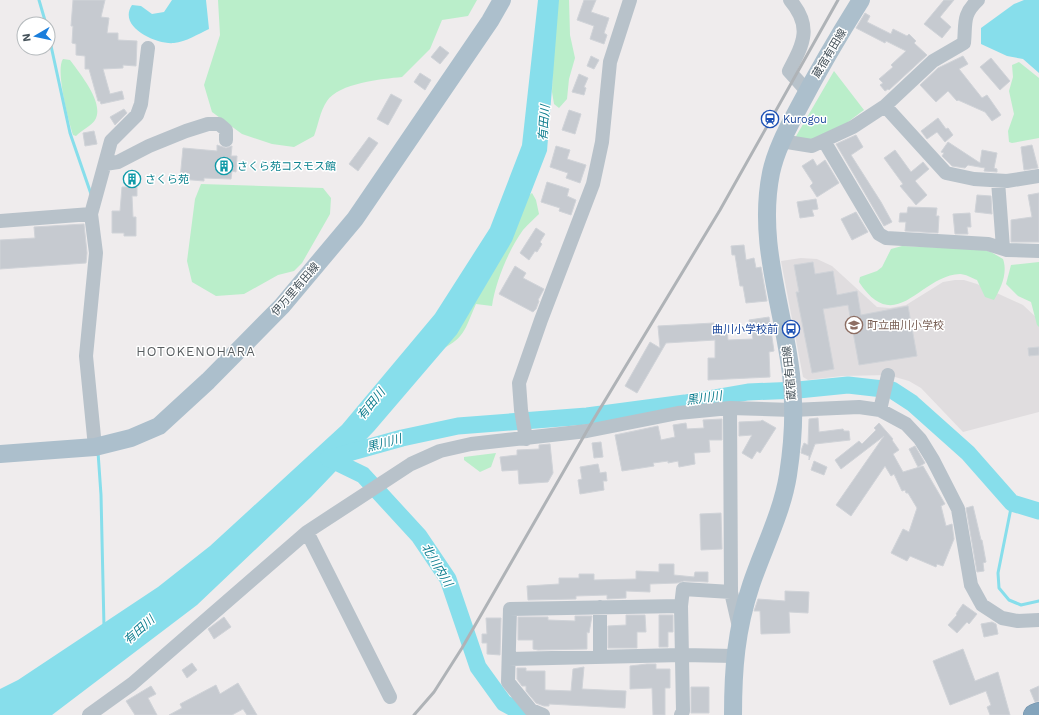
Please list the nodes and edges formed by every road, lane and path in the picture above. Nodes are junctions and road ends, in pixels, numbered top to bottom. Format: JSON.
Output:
{"nodes":[{"id":1,"x":502,"y":0,"type":"edge"},
{"id":2,"x":630,"y":0,"type":"edge"},
{"id":3,"x":790,"y":0,"type":"edge"},
{"id":4,"x":861,"y":0,"type":"edge"},
{"id":5,"x":978,"y":0,"type":"edge"},
{"id":6,"x":148,"y":48,"type":"dead end"},
{"id":7,"x":807,"y":91,"type":"junction"},
{"id":8,"x":884,"y":106,"type":"junction"},
{"id":9,"x":226,"y":140,"type":"dead end"},
{"id":10,"x":781,"y":141,"type":"junction"},
{"id":11,"x":824,"y":141,"type":"junction"},
{"id":12,"x":105,"y":164,"type":"junction"},
{"id":13,"x":1039,"y":176,"type":"edge"},
{"id":14,"x":998,"y":181,"type":"junction"},
{"id":15,"x":90,"y":214,"type":"junction"},
{"id":16,"x":0,"y":221,"type":"edge"},
{"id":17,"x":1003,"y":248,"type":"junction"},
{"id":18,"x":1039,"y":251,"type":"edge"},
{"id":19,"x":888,"y":375,"type":"dead end"},
{"id":20,"x":730,"y":408,"type":"junction"},
{"id":21,"x":792,"y":410,"type":"junction"},
{"id":22,"x":880,"y":410,"type":"junction"},
{"id":23,"x":526,"y":436,"type":"junction"},
{"id":24,"x":95,"y":447,"type":"junction"},
{"id":25,"x":0,"y":454,"type":"edge"},
{"id":26,"x":307,"y":532,"type":"junction"},
{"id":27,"x":731,"y":592,"type":"junction"},
{"id":28,"x":681,"y":606,"type":"junction"},
{"id":29,"x":600,"y":607,"type":"junction"},
{"id":30,"x":1039,"y":620,"type":"edge"},
{"id":31,"x":739,"y":627,"type":"junction"},
{"id":32,"x":682,"y":655,"type":"junction"},
{"id":33,"x":735,"y":656,"type":"junction"},
{"id":34,"x":600,"y":657,"type":"junction"},
{"id":35,"x":509,"y":659,"type":"junction"},
{"id":36,"x":390,"y":697,"type":"dead end"},
{"id":37,"x":1039,"y":713,"type":"edge"},
{"id":38,"x":89,"y":715,"type":"edge"},
{"id":39,"x":543,"y":715,"type":"edge"},
{"id":40,"x":681,"y":715,"type":"edge"},
{"id":41,"x":733,"y":715,"type":"edge"},
{"id":42,"x":1034,"y":715,"type":"edge"}],
"edges":[{"from":1,"to":24,"type":"main road","name":"伊万里有田線"},
{"from":2,"to":23,"type":"street"},
{"from":3,"to":7,"type":"street"},
{"from":4,"to":7,"type":"main road","name":"蔵宿有田線"},
{"from":5,"to":8,"type":"street"},
{"from":6,"to":12,"type":"street"},
{"from":7,"to":10,"type":"main road","name":"蔵宿有田線"},
{"from":8,"to":11,"type":"street"},
{"from":8,"to":14,"type":"street"},
{"from":9,"to":12,"type":"street"},
{"from":10,"to":11,"type":"street"},
{"from":10,"to":21,"type":"main road","name":"蔵宿有田線"},
{"from":11,"to":17,"type":"street"},
{"from":12,"to":15,"type":"street"},
{"from":13,"to":14,"type":"street"},
{"from":14,"to":17,"type":"street"},
{"from":15,"to":16,"type":"street"},
{"from":15,"to":24,"type":"street"},
{"from":17,"to":18,"type":"street"},
{"from":19,"to":22,"type":"street"},
{"from":20,"to":21,"type":"street"},
{"from":20,"to":23,"type":"street"},
{"from":20,"to":27,"type":"street"},
{"from":21,"to":22,"type":"street"},
{"from":21,"to":31,"type":"main road","name":"蔵宿有田線"},
{"from":22,"to":30,"type":"street"},
{"from":23,"to":26,"type":"street"},
{"from":24,"to":25,"type":"main road","name":"伊万里有田線"},
{"from":26,"to":36,"type":"street"},
{"from":26,"to":38,"type":"street"},
{"from":27,"to":28,"type":"street"},
{"from":27,"to":31,"type":"street"},
{"from":28,"to":29,"type":"street"},
{"from":28,"to":32,"type":"street"},
{"from":29,"to":34,"type":"street"},
{"from":29,"to":35,"type":"street"},
{"from":31,"to":33,"type":"main road","name":"蔵宿有田線"},
{"from":32,"to":33,"type":"street"},
{"from":32,"to":34,"type":"street"},
{"from":32,"to":40,"type":"street"},
{"from":33,"to":41,"type":"main road","name":"蔵宿有田線"},
{"from":34,"to":35,"type":"street"},
{"from":35,"to":39,"type":"street"},
{"from":37,"to":42,"type":"highway"}]}
